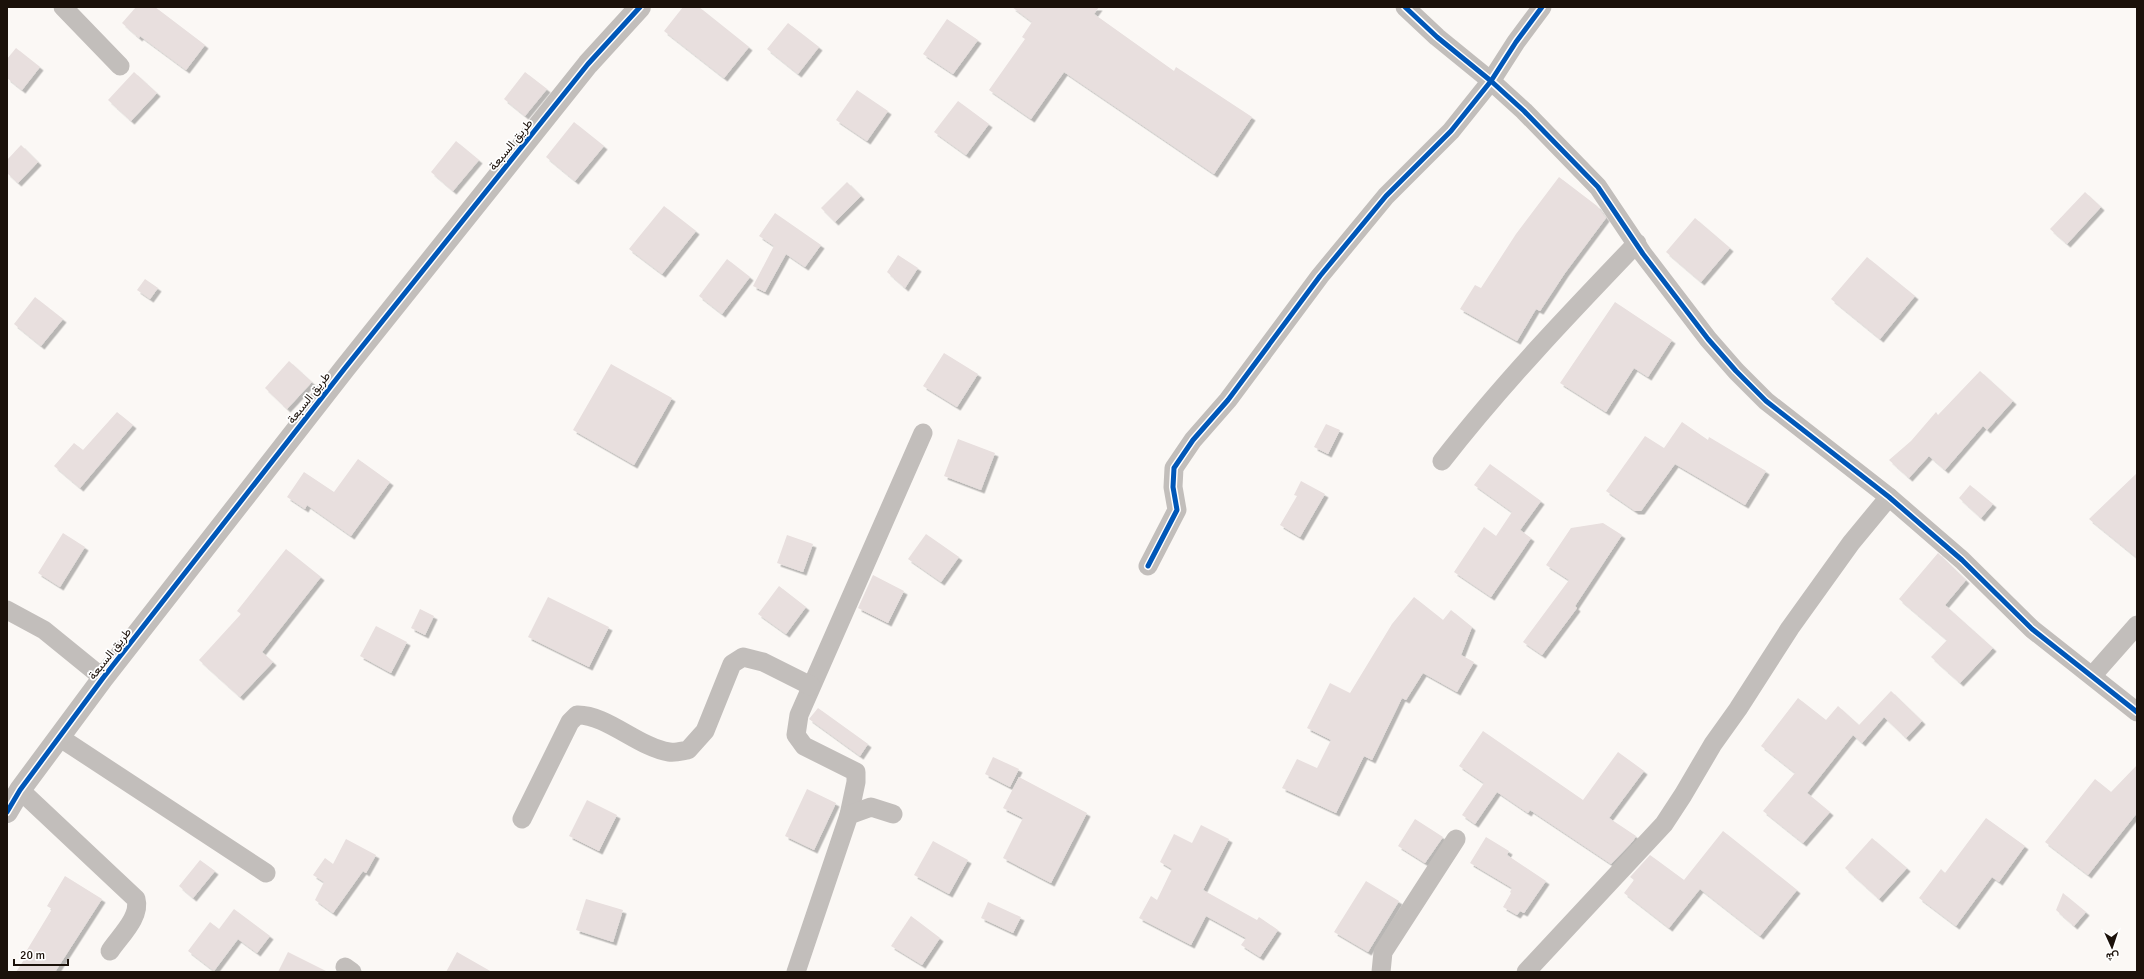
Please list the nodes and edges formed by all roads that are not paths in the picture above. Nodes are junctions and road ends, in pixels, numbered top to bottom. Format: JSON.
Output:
{"nodes":[{"id":1,"x":63,"y":7,"type":"edge"},
{"id":2,"x":640,"y":7,"type":"edge"},
{"id":3,"x":1542,"y":7,"type":"edge"},
{"id":4,"x":1406,"y":8,"type":"edge"},
{"id":5,"x":120,"y":66,"type":"dead end"},
{"id":6,"x":1491,"y":81,"type":"junction"},
{"id":7,"x":1637,"y":243,"type":"junction"},
{"id":8,"x":923,"y":433,"type":"dead end"},
{"id":9,"x":1442,"y":461,"type":"dead end"},
{"id":10,"x":1889,"y":497,"type":"junction"},
{"id":11,"x":1148,"y":566,"type":"dead end"},
{"id":12,"x":7,"y":610,"type":"edge"},
{"id":13,"x":2137,"y":625,"type":"edge"},
{"id":14,"x":2092,"y":676,"type":"junction"},
{"id":15,"x":104,"y":678,"type":"junction"},
{"id":16,"x":811,"y":686,"type":"junction"},
{"id":17,"x":2137,"y":712,"type":"edge"},
{"id":18,"x":59,"y":737,"type":"junction"},
{"id":19,"x":20,"y":790,"type":"junction"},
{"id":20,"x":7,"y":812,"type":"edge"},
{"id":21,"x":894,"y":814,"type":"dead end"},
{"id":22,"x":849,"y":815,"type":"junction"},
{"id":23,"x":522,"y":819,"type":"dead end"},
{"id":24,"x":1456,"y":839,"type":"dead end"},
{"id":25,"x":266,"y":873,"type":"dead end"},
{"id":26,"x":110,"y":951,"type":"dead end"},
{"id":27,"x":796,"y":972,"type":"edge"},
{"id":28,"x":1381,"y":972,"type":"edge"},
{"id":29,"x":1526,"y":972,"type":"edge"}],
"edges":[{"from":1,"to":5,"type":"street"},
{"from":2,"to":15,"type":"street","name":"طريق السبعة"},
{"from":3,"to":6,"type":"street"},
{"from":4,"to":6,"type":"street"},
{"from":6,"to":7,"type":"street"},
{"from":6,"to":11,"type":"street"},
{"from":7,"to":9,"type":"street"},
{"from":7,"to":10,"type":"street"},
{"from":8,"to":16,"type":"street"},
{"from":10,"to":14,"type":"street"},
{"from":10,"to":29,"type":"street"},
{"from":12,"to":15,"type":"street"},
{"from":13,"to":14,"type":"street"},
{"from":14,"to":17,"type":"street"},
{"from":15,"to":18,"type":"street","name":"طريق السبعة"},
{"from":16,"to":22,"type":"street"},
{"from":16,"to":23,"type":"street"},
{"from":18,"to":19,"type":"street","name":"طريق السبعة"},
{"from":18,"to":25,"type":"street"},
{"from":19,"to":20,"type":"street","name":"طريق السبعة"},
{"from":19,"to":26,"type":"street"},
{"from":21,"to":22,"type":"street"},
{"from":22,"to":27,"type":"street"},
{"from":24,"to":28,"type":"street"}]}
